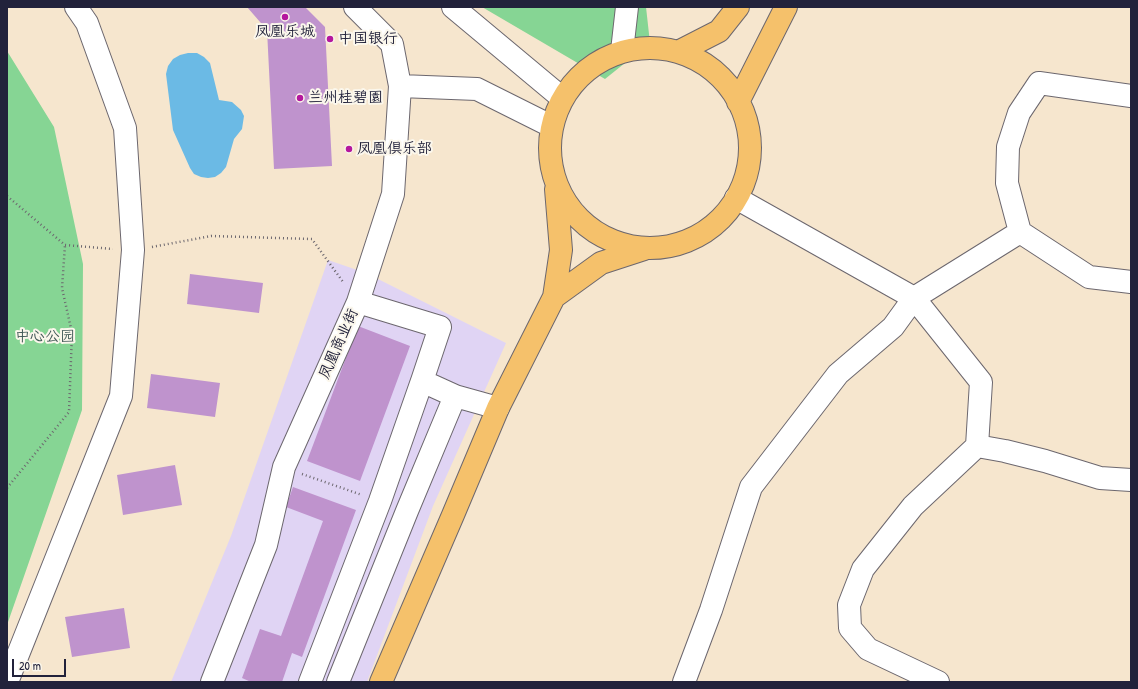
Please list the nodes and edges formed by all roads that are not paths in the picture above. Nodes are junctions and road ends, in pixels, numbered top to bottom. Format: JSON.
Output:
{"nodes":[{"id":1,"x":76,"y":7,"type":"edge"},
{"id":2,"x":355,"y":7,"type":"edge"},
{"id":3,"x":453,"y":7,"type":"edge"},
{"id":4,"x":627,"y":7,"type":"edge"},
{"id":5,"x":738,"y":7,"type":"edge"},
{"id":6,"x":786,"y":7,"type":"edge"},
{"id":7,"x":622,"y":51,"type":"junction"},
{"id":8,"x":678,"y":52,"type":"junction"},
{"id":9,"x":400,"y":86,"type":"junction"},
{"id":10,"x":1131,"y":96,"type":"edge"},
{"id":11,"x":562,"y":98,"type":"junction"},
{"id":12,"x":738,"y":102,"type":"junction"},
{"id":13,"x":551,"y":126,"type":"junction"},
{"id":14,"x":556,"y":185,"type":"junction"},
{"id":15,"x":736,"y":198,"type":"junction"},
{"id":16,"x":1020,"y":232,"type":"junction"},
{"id":17,"x":648,"y":248,"type":"junction"},
{"id":18,"x":1131,"y":282,"type":"edge"},
{"id":19,"x":554,"y":297,"type":"junction"},
{"id":20,"x":914,"y":298,"type":"junction"},
{"id":21,"x":358,"y":302,"type":"junction"},
{"id":22,"x":422,"y":381,"type":"junction"},
{"id":23,"x":455,"y":396,"type":"junction"},
{"id":24,"x":498,"y":408,"type":"junction"},
{"id":25,"x":977,"y":446,"type":"junction"},
{"id":26,"x":1131,"y":480,"type":"edge"},
{"id":27,"x":7,"y":682,"type":"edge"},
{"id":28,"x":212,"y":682,"type":"edge"},
{"id":29,"x":310,"y":682,"type":"edge"},
{"id":30,"x":338,"y":682,"type":"edge"},
{"id":31,"x":381,"y":682,"type":"edge"},
{"id":32,"x":684,"y":682,"type":"edge"},
{"id":33,"x":938,"y":682,"type":"edge"}],
"edges":[{"from":1,"to":27,"type":"street"},
{"from":2,"to":9,"type":"street","name":"凤凰商业街"},
{"from":3,"to":11,"type":"street"},
{"from":4,"to":7,"type":"street"},
{"from":5,"to":8,"type":"main road"},
{"from":6,"to":12,"type":"main road"},
{"from":7,"to":8,"type":"main road"},
{"from":7,"to":11,"type":"main road"},
{"from":8,"to":12,"type":"main road"},
{"from":9,"to":13,"type":"street"},
{"from":9,"to":21,"type":"street","name":"凤凰商业街"},
{"from":10,"to":16,"type":"street"},
{"from":11,"to":13,"type":"main road"},
{"from":12,"to":15,"type":"main road"},
{"from":13,"to":14,"type":"main road"},
{"from":14,"to":17,"type":"main road"},
{"from":14,"to":19,"type":"main road"},
{"from":15,"to":17,"type":"main road"},
{"from":15,"to":20,"type":"street"},
{"from":16,"to":18,"type":"street"},
{"from":16,"to":20,"type":"street"},
{"from":17,"to":19,"type":"main road"},
{"from":19,"to":24,"type":"main road"},
{"from":20,"to":25,"type":"street"},
{"from":20,"to":32,"type":"street"},
{"from":21,"to":22,"type":"street"},
{"from":21,"to":28,"type":"street","name":"凤凰商业街"},
{"from":22,"to":23,"type":"street"},
{"from":22,"to":29,"type":"street"},
{"from":23,"to":24,"type":"street"},
{"from":23,"to":30,"type":"street"},
{"from":24,"to":31,"type":"main road"},
{"from":25,"to":26,"type":"street"},
{"from":25,"to":33,"type":"street"}]}
